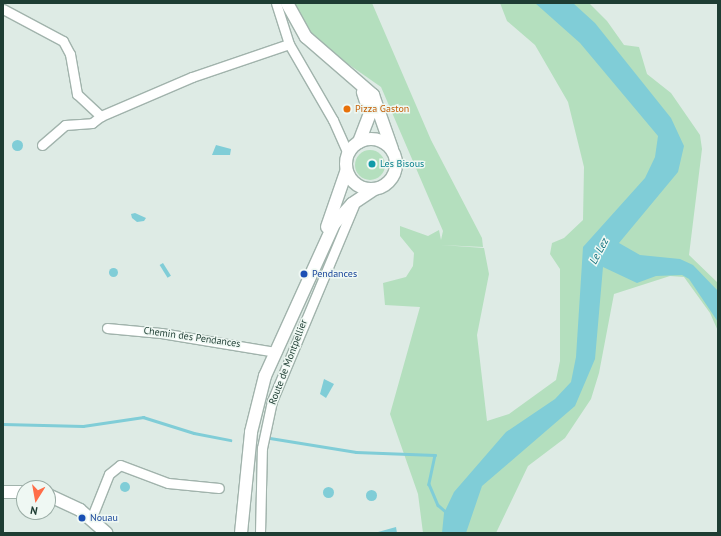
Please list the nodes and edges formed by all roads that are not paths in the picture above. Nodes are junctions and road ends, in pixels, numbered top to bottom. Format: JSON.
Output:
{"nodes":[{"id":1,"x":276,"y":3,"type":"edge"},
{"id":2,"x":287,"y":3,"type":"edge"},
{"id":3,"x":3,"y":8,"type":"edge"},
{"id":4,"x":289,"y":44,"type":"junction"},
{"id":5,"x":352,"y":74,"type":"junction"},
{"id":6,"x":101,"y":116,"type":"junction"},
{"id":7,"x":359,"y":142,"type":"junction"},
{"id":8,"x":42,"y":145,"type":"dead end"},
{"id":9,"x":392,"y":149,"type":"junction"},
{"id":10,"x":348,"y":153,"type":"junction"},
{"id":11,"x":346,"y":172,"type":"junction"},
{"id":12,"x":374,"y":189,"type":"junction"},
{"id":13,"x":356,"y":200,"type":"junction"},
{"id":14,"x":315,"y":260,"type":"junction"},
{"id":15,"x":107,"y":328,"type":"dead end"},
{"id":16,"x":276,"y":352,"type":"junction"},
{"id":17,"x":219,"y":488,"type":"dead end"},
{"id":18,"x":3,"y":492,"type":"edge"},
{"id":19,"x":16,"y":492,"type":"edge"},
{"id":20,"x":56,"y":498,"type":"edge"},
{"id":21,"x":91,"y":519,"type":"junction"},
{"id":22,"x":106,"y":533,"type":"edge"},
{"id":23,"x":241,"y":533,"type":"edge"},
{"id":24,"x":260,"y":533,"type":"edge"}],
"edges":[{"from":1,"to":4,"type":"street"},
{"from":2,"to":5,"type":"main road"},
{"from":3,"to":6,"type":"street"},
{"from":4,"to":6,"type":"street"},
{"from":4,"to":10,"type":"street"},
{"from":5,"to":7,"type":"main road"},
{"from":5,"to":9,"type":"main road"},
{"from":6,"to":8,"type":"street"},
{"from":7,"to":9,"type":"main road"},
{"from":7,"to":10,"type":"main road"},
{"from":9,"to":12,"type":"main road"},
{"from":10,"to":11,"type":"main road"},
{"from":11,"to":12,"type":"main road"},
{"from":11,"to":14,"type":"main road","name":"Route de Montpellier"},
{"from":12,"to":13,"type":"main road","name":"Route de Montpellier"},
{"from":13,"to":14,"type":"main road","name":"Route de Montpellier"},
{"from":13,"to":24,"type":"street","name":"Route de Montpellier"},
{"from":14,"to":16,"type":"main road","name":"Route de Montpellier"},
{"from":15,"to":16,"type":"street","name":"Chemin des Pendances"},
{"from":16,"to":23,"type":"main road","name":"Route de Montpellier"},
{"from":17,"to":21,"type":"street"},
{"from":18,"to":19,"type":"main road"},
{"from":20,"to":21,"type":"main road"},
{"from":21,"to":22,"type":"main road"}]}
